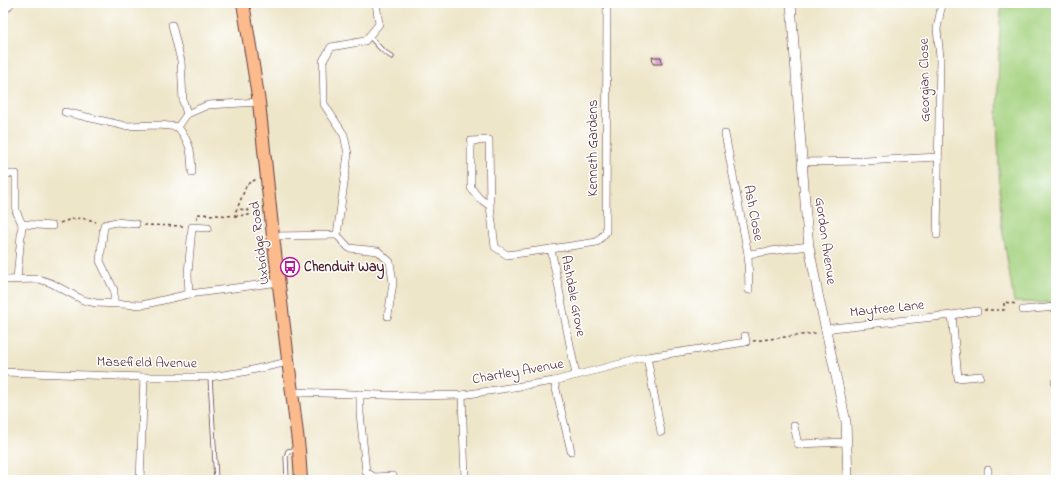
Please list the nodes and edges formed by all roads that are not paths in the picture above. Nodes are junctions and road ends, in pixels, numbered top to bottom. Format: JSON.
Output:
{"nodes":[{"id":1,"x":11,"y":3,"type":"edge"},
{"id":2,"x":242,"y":3,"type":"edge"},
{"id":3,"x":376,"y":3,"type":"edge"},
{"id":4,"x":607,"y":3,"type":"edge"},
{"id":5,"x":791,"y":3,"type":"edge"},
{"id":6,"x":942,"y":3,"type":"edge"},
{"id":7,"x":3,"y":13,"type":"edge"},
{"id":8,"x":172,"y":24,"type":"dead end"},
{"id":9,"x":369,"y":36,"type":"junction"},
{"id":10,"x":392,"y":57,"type":"dead end"},
{"id":11,"x":259,"y":102,"type":"junction"},
{"id":12,"x":65,"y":112,"type":"dead end"},
{"id":13,"x":187,"y":114,"type":"junction"},
{"id":14,"x":178,"y":127,"type":"junction"},
{"id":15,"x":725,"y":134,"type":"dead end"},
{"id":16,"x":938,"y":157,"type":"junction"},
{"id":17,"x":802,"y":162,"type":"junction"},
{"id":18,"x":192,"y":172,"type":"dead end"},
{"id":19,"x":3,"y":174,"type":"edge"},
{"id":20,"x":490,"y":206,"type":"junction"},
{"id":21,"x":22,"y":224,"type":"junction"},
{"id":22,"x":136,"y":224,"type":"road end"},
{"id":23,"x":52,"y":226,"type":"road end"},
{"id":24,"x":208,"y":228,"type":"dead end"},
{"id":25,"x":337,"y":235,"type":"junction"},
{"id":26,"x":937,"y":235,"type":"dead end"},
{"id":27,"x":273,"y":236,"type":"junction"},
{"id":28,"x":810,"y":246,"type":"junction"},
{"id":29,"x":551,"y":249,"type":"junction"},
{"id":30,"x":748,"y":254,"type":"junction"},
{"id":31,"x":17,"y":279,"type":"junction"},
{"id":32,"x":3,"y":280,"type":"edge"},
{"id":33,"x":280,"y":282,"type":"junction"},
{"id":34,"x":749,"y":290,"type":"dead end"},
{"id":35,"x":189,"y":294,"type":"junction"},
{"id":36,"x":114,"y":303,"type":"junction"},
{"id":37,"x":1056,"y":307,"type":"edge"},
{"id":38,"x":1023,"y":310,"type":"road end"},
{"id":39,"x":977,"y":311,"type":"road end"},
{"id":40,"x":952,"y":315,"type":"junction"},
{"id":41,"x":388,"y":316,"type":"dead end"},
{"id":42,"x":826,"y":332,"type":"junction"},
{"id":43,"x":745,"y":339,"type":"road end"},
{"id":44,"x":647,"y":357,"type":"junction"},
{"id":45,"x":288,"y":362,"type":"junction"},
{"id":46,"x":3,"y":372,"type":"edge"},
{"id":47,"x":576,"y":375,"type":"junction"},
{"id":48,"x":980,"y":376,"type":"dead end"},
{"id":49,"x":144,"y":377,"type":"junction"},
{"id":50,"x":210,"y":377,"type":"junction"},
{"id":51,"x":554,"y":381,"type":"junction"},
{"id":52,"x":292,"y":392,"type":"junction"},
{"id":53,"x":360,"y":394,"type":"junction"},
{"id":54,"x":462,"y":395,"type":"junction"},
{"id":55,"x":794,"y":426,"type":"dead end"},
{"id":56,"x":661,"y":432,"type":"dead end"},
{"id":57,"x":847,"y":442,"type":"junction"},
{"id":58,"x":300,"y":450,"type":"junction"},
{"id":59,"x":571,"y":451,"type":"dead end"},
{"id":60,"x":988,"y":470,"type":"dead end"},
{"id":61,"x":393,"y":476,"type":"dead end"},
{"id":62,"x":465,"y":478,"type":"dead end"},
{"id":63,"x":140,"y":480,"type":"edge"},
{"id":64,"x":216,"y":480,"type":"edge"},
{"id":65,"x":287,"y":480,"type":"edge"},
{"id":66,"x":302,"y":480,"type":"edge"},
{"id":67,"x":848,"y":480,"type":"edge"},
{"id":68,"x":988,"y":480,"type":"edge"}],
"edges":[{"from":1,"to":7,"type":"street"},
{"from":2,"to":11,"type":"main road","name":"Uxbridge Road"},
{"from":3,"to":9,"type":"street"},
{"from":4,"to":29,"type":"street","name":"Kenneth Gardens"},
{"from":5,"to":17,"type":"street","name":"Gordon Avenue"},
{"from":6,"to":16,"type":"street","name":"Georgian Close"},
{"from":8,"to":13,"type":"street"},
{"from":9,"to":10,"type":"lane"},
{"from":9,"to":25,"type":"street"},
{"from":11,"to":13,"type":"street"},
{"from":11,"to":27,"type":"main road","name":"Uxbridge Road"},
{"from":12,"to":14,"type":"street"},
{"from":13,"to":14,"type":"street"},
{"from":14,"to":18,"type":"street"},
{"from":15,"to":30,"type":"street","name":"Ash Close"},
{"from":16,"to":17,"type":"street"},
{"from":16,"to":26,"type":"street","name":"Georgian Close"},
{"from":17,"to":28,"type":"street","name":"Gordon Avenue"},
{"from":19,"to":21,"type":"street"},
{"from":20,"to":20,"type":"street","name":"Ashdale Grove"},
{"from":20,"to":29,"type":"street","name":"Ashdale Grove"},
{"from":21,"to":23,"type":"street"},
{"from":21,"to":31,"type":"street"},
{"from":22,"to":36,"type":"street"},
{"from":24,"to":35,"type":"street"},
{"from":25,"to":27,"type":"street"},
{"from":25,"to":41,"type":"street"},
{"from":27,"to":33,"type":"main road","name":"Uxbridge Road"},
{"from":28,"to":30,"type":"street","name":"Ash Close"},
{"from":28,"to":42,"type":"street","name":"Gordon Avenue"},
{"from":29,"to":47,"type":"street","name":"Ashdale Grove"},
{"from":30,"to":34,"type":"street","name":"Ash Close"},
{"from":31,"to":32,"type":"street"},
{"from":31,"to":36,"type":"street"},
{"from":33,"to":35,"type":"street"},
{"from":33,"to":45,"type":"main road","name":"Uxbridge Road"},
{"from":35,"to":36,"type":"street"},
{"from":37,"to":38,"type":"street"},
{"from":39,"to":40,"type":"street","name":"Maytree Lane"},
{"from":40,"to":42,"type":"street","name":"Maytree Lane"},
{"from":40,"to":48,"type":"street"},
{"from":42,"to":57,"type":"street","name":"Gordon Avenue"},
{"from":43,"to":44,"type":"street","name":"Chartley Avenue"},
{"from":44,"to":47,"type":"street","name":"Chartley Avenue"},
{"from":44,"to":56,"type":"street"},
{"from":45,"to":50,"type":"street","name":"Masefield Avenue"},
{"from":45,"to":52,"type":"main road","name":"Uxbridge Road"},
{"from":46,"to":49,"type":"street","name":"Masefield Avenue"},
{"from":47,"to":51,"type":"street","name":"Chartley Avenue"},
{"from":49,"to":50,"type":"street","name":"Masefield Avenue"},
{"from":49,"to":63,"type":"street"},
{"from":50,"to":64,"type":"lane"},
{"from":51,"to":54,"type":"street","name":"Chartley Avenue"},
{"from":51,"to":59,"type":"street"},
{"from":52,"to":53,"type":"street","name":"Chartley Avenue"},
{"from":52,"to":58,"type":"main road","name":"Uxbridge Road"},
{"from":53,"to":54,"type":"street","name":"Chartley Avenue"},
{"from":53,"to":61,"type":"street"},
{"from":54,"to":62,"type":"street"},
{"from":55,"to":57,"type":"street"},
{"from":57,"to":67,"type":"street","name":"Gordon Avenue"},
{"from":58,"to":65,"type":"lane"},
{"from":58,"to":66,"type":"main road","name":"Uxbridge Road"},
{"from":60,"to":68,"type":"street"}]}
